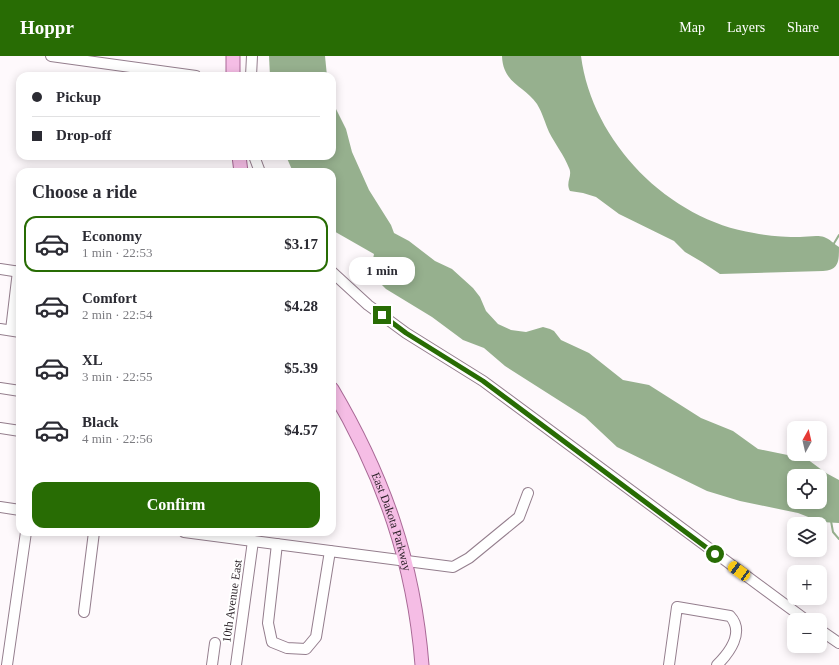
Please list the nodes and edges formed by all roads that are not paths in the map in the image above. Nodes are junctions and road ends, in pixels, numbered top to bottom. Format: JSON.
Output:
{"nodes":[{"id":1,"x":51,"y":56,"type":"edge"},
{"id":2,"x":233,"y":56,"type":"edge"},
{"id":3,"x":252,"y":56,"type":"edge"},
{"id":4,"x":167,"y":72,"type":"edge"},
{"id":5,"x":233,"y":72,"type":"edge"},
{"id":6,"x":251,"y":72,"type":"edge"},
{"id":7,"x":0,"y":269,"type":"edge"},
{"id":8,"x":16,"y":272,"type":"edge"},
{"id":9,"x":336,"y":276,"type":"edge"},
{"id":10,"x":0,"y":329,"type":"edge"},
{"id":11,"x":16,"y":331,"type":"edge"},
{"id":12,"x":0,"y":388,"type":"edge"},
{"id":13,"x":16,"y":390,"type":"edge"},
{"id":14,"x":336,"y":396,"type":"edge"},
{"id":15,"x":0,"y":428,"type":"edge"},
{"id":16,"x":16,"y":430,"type":"edge"},
{"id":17,"x":528,"y":493,"type":"dead end"},
{"id":18,"x":0,"y":507,"type":"edge"},
{"id":19,"x":16,"y":509,"type":"edge"},
{"id":20,"x":497,"y":524,"type":"dead end"},
{"id":21,"x":25,"y":536,"type":"edge"},
{"id":22,"x":94,"y":536,"type":"edge"},
{"id":23,"x":215,"y":536,"type":"edge"},
{"id":24,"x":495,"y":537,"type":"junction"},
{"id":25,"x":253,"y":541,"type":"junction"},
{"id":26,"x":277,"y":544,"type":"junction"},
{"id":27,"x":330,"y":551,"type":"junction"},
{"id":28,"x":405,"y":561,"type":"junction"},
{"id":29,"x":84,"y":612,"type":"dead end"},
{"id":30,"x":797,"y":613,"type":"edge"},
{"id":31,"x":827,"y":634,"type":"edge"},
{"id":32,"x":839,"y":642,"type":"edge"},
{"id":33,"x":215,"y":644,"type":"dead end"},
{"id":34,"x":7,"y":665,"type":"edge"},
{"id":35,"x":212,"y":665,"type":"edge"},
{"id":36,"x":236,"y":665,"type":"edge"},
{"id":37,"x":422,"y":665,"type":"edge"},
{"id":38,"x":671,"y":665,"type":"edge"},
{"id":39,"x":717,"y":665,"type":"edge"}],
"edges":[{"from":1,"to":4,"type":"street"},
{"from":2,"to":5,"type":"main road"},
{"from":3,"to":6,"type":"street"},
{"from":7,"to":8,"type":"street"},
{"from":9,"to":30,"type":"street"},
{"from":10,"to":11,"type":"street"},
{"from":12,"to":13,"type":"street"},
{"from":14,"to":28,"type":"main road","name":"East Dakota Parkway"},
{"from":15,"to":16,"type":"street"},
{"from":17,"to":24,"type":"street"},
{"from":18,"to":19,"type":"street"},
{"from":20,"to":24,"type":"street"},
{"from":21,"to":34,"type":"street"},
{"from":22,"to":29,"type":"street"},
{"from":23,"to":25,"type":"street"},
{"from":24,"to":28,"type":"street"},
{"from":25,"to":26,"type":"street"},
{"from":25,"to":36,"type":"street","name":"10th Avenue East"},
{"from":26,"to":27,"type":"street"},
{"from":26,"to":27,"type":"street"},
{"from":27,"to":28,"type":"street"},
{"from":28,"to":37,"type":"main road","name":"East Dakota Parkway"},
{"from":31,"to":32,"type":"street"},
{"from":33,"to":35,"type":"street"},
{"from":38,"to":39,"type":"street"}]}
